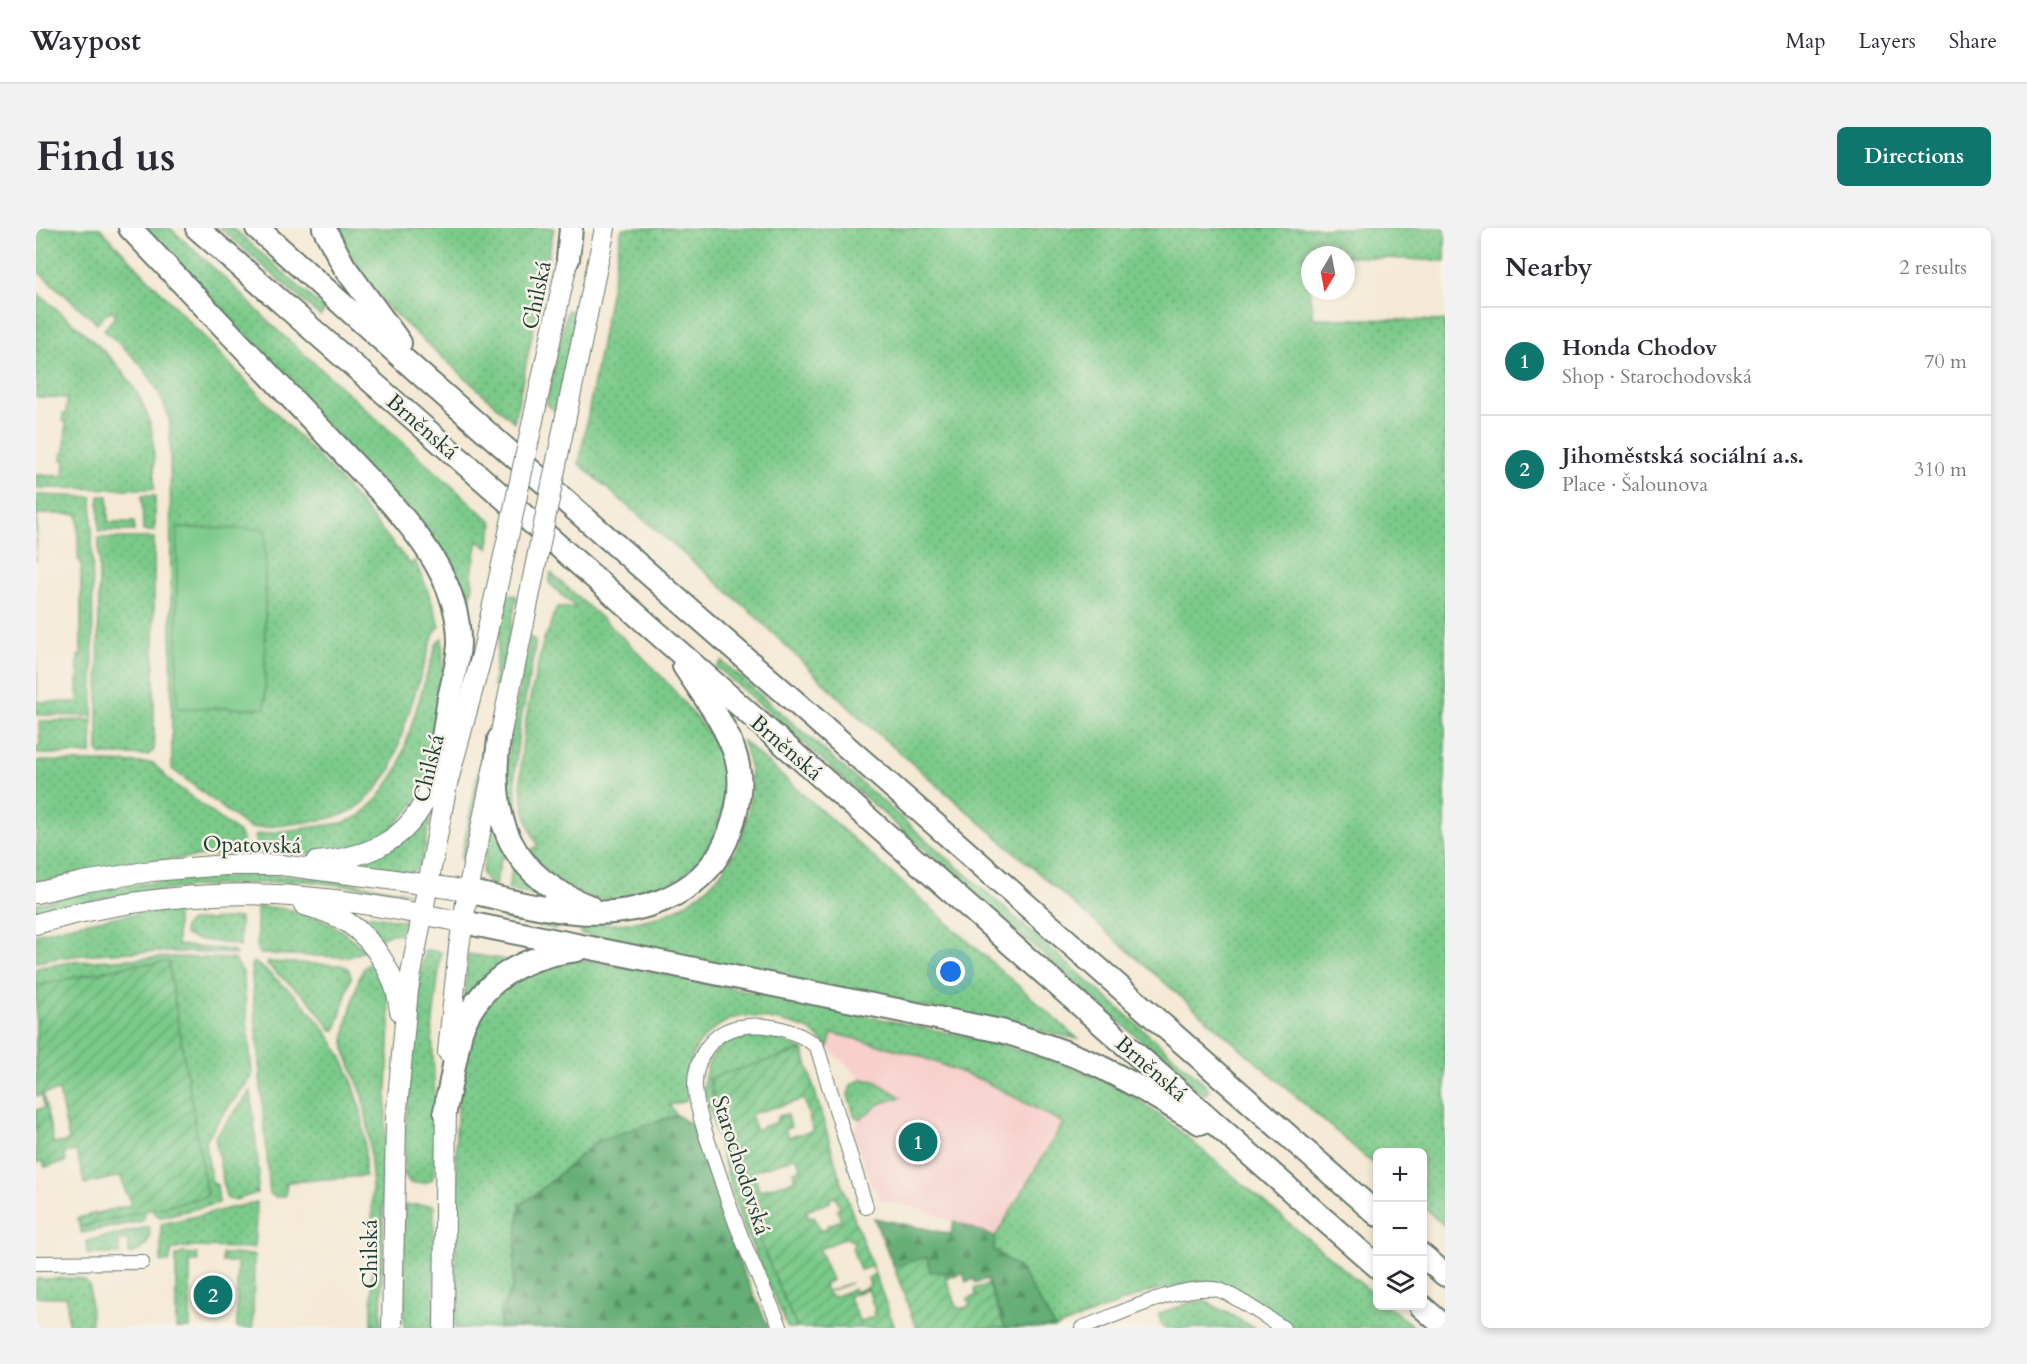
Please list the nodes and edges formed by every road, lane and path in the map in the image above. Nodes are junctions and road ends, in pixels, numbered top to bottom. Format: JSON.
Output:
{"nodes":[{"id":1,"x":130,"y":228,"type":"edge"},
{"id":2,"x":197,"y":228,"type":"edge"},
{"id":3,"x":257,"y":228,"type":"edge"},
{"id":4,"x":324,"y":228,"type":"edge"},
{"id":5,"x":573,"y":228,"type":"edge"},
{"id":6,"x":605,"y":228,"type":"edge"},
{"id":7,"x":568,"y":259,"type":"joint"},
{"id":8,"x":427,"y":380,"type":"junction"},
{"id":9,"x":668,"y":642,"type":"junction"},
{"id":10,"x":482,"y":655,"type":"junction"},
{"id":11,"x":499,"y":739,"type":"junction"},
{"id":12,"x":440,"y":758,"type":"junction"},
{"id":13,"x":280,"y":865,"type":"junction"},
{"id":14,"x":427,"y":885,"type":"junction"},
{"id":15,"x":468,"y":891,"type":"junction"},
{"id":16,"x":36,"y":893,"type":"edge"},
{"id":17,"x":257,"y":895,"type":"junction"},
{"id":18,"x":605,"y":912,"type":"junction"},
{"id":19,"x":422,"y":914,"type":"junction"},
{"id":20,"x":463,"y":922,"type":"junction"},
{"id":21,"x":36,"y":924,"type":"edge"},
{"id":22,"x":602,"y":950,"type":"junction"},
{"id":23,"x":402,"y":1034,"type":"junction"},
{"id":24,"x":445,"y":1112,"type":"junction"},
{"id":25,"x":1240,"y":1145,"type":"junction"},
{"id":26,"x":866,"y":1207,"type":"dead end"},
{"id":27,"x":1373,"y":1211,"type":"edge"},
{"id":28,"x":1423,"y":1256,"type":"edge"},
{"id":29,"x":142,"y":1262,"type":"dead end"},
{"id":30,"x":36,"y":1263,"type":"edge"},
{"id":31,"x":1373,"y":1263,"type":"edge"},
{"id":32,"x":1445,"y":1275,"type":"edge"},
{"id":33,"x":1426,"y":1310,"type":"edge"},
{"id":34,"x":1445,"y":1327,"type":"edge"},
{"id":35,"x":392,"y":1328,"type":"edge"},
{"id":36,"x":444,"y":1328,"type":"edge"},
{"id":37,"x":781,"y":1328,"type":"edge"},
{"id":38,"x":1082,"y":1328,"type":"edge"},
{"id":39,"x":1283,"y":1328,"type":"edge"}],
"edges":[{"from":1,"to":12,"type":"highway"},
{"from":2,"to":9,"type":"highway","name":"Brněnská"},
{"from":3,"to":8,"type":"highway","name":"Brněnská"},
{"from":4,"to":8,"type":"highway"},
{"from":5,"to":7,"type":"highway"},
{"from":6,"to":11,"type":"main road","bridge":true},
{"from":7,"to":10,"type":"main road","name":"Chilská","bridge":true},
{"from":8,"to":27,"type":"highway","name":"Brněnská"},
{"from":9,"to":18,"type":"highway"},
{"from":9,"to":25,"type":"highway","name":"Brněnská"},
{"from":10,"to":12,"type":"main road"},
{"from":10,"to":14,"type":"main road","name":"Chilská"},
{"from":11,"to":15,"type":"main road"},
{"from":11,"to":18,"type":"highway"},
{"from":12,"to":13,"type":"main road"},
{"from":13,"to":14,"type":"main road","name":"Opatovská"},
{"from":13,"to":16,"type":"main road","name":"Opatovská"},
{"from":14,"to":15,"type":"main road","name":"Opatovská"},
{"from":14,"to":19,"type":"main road","name":"Chilská"},
{"from":15,"to":18,"type":"highway"},
{"from":15,"to":20,"type":"main road"},
{"from":17,"to":19,"type":"main road"},
{"from":17,"to":21,"type":"main road"},
{"from":17,"to":23,"type":"main road"},
{"from":19,"to":20,"type":"main road"},
{"from":19,"to":23,"type":"main road","name":"Chilská"},
{"from":20,"to":22,"type":"highway"},
{"from":20,"to":24,"type":"main road"},
{"from":22,"to":24,"type":"highway"},
{"from":22,"to":25,"type":"highway"},
{"from":23,"to":35,"type":"main road","name":"Chilská"},
{"from":24,"to":36,"type":"main road"},
{"from":25,"to":31,"type":"highway","name":"Brněnská"},
{"from":26,"to":37,"type":"street","name":"Starochodovská"},
{"from":28,"to":32,"type":"highway"},
{"from":29,"to":30,"type":"street"},
{"from":33,"to":34,"type":"highway"},
{"from":38,"to":39,"type":"street"}]}
